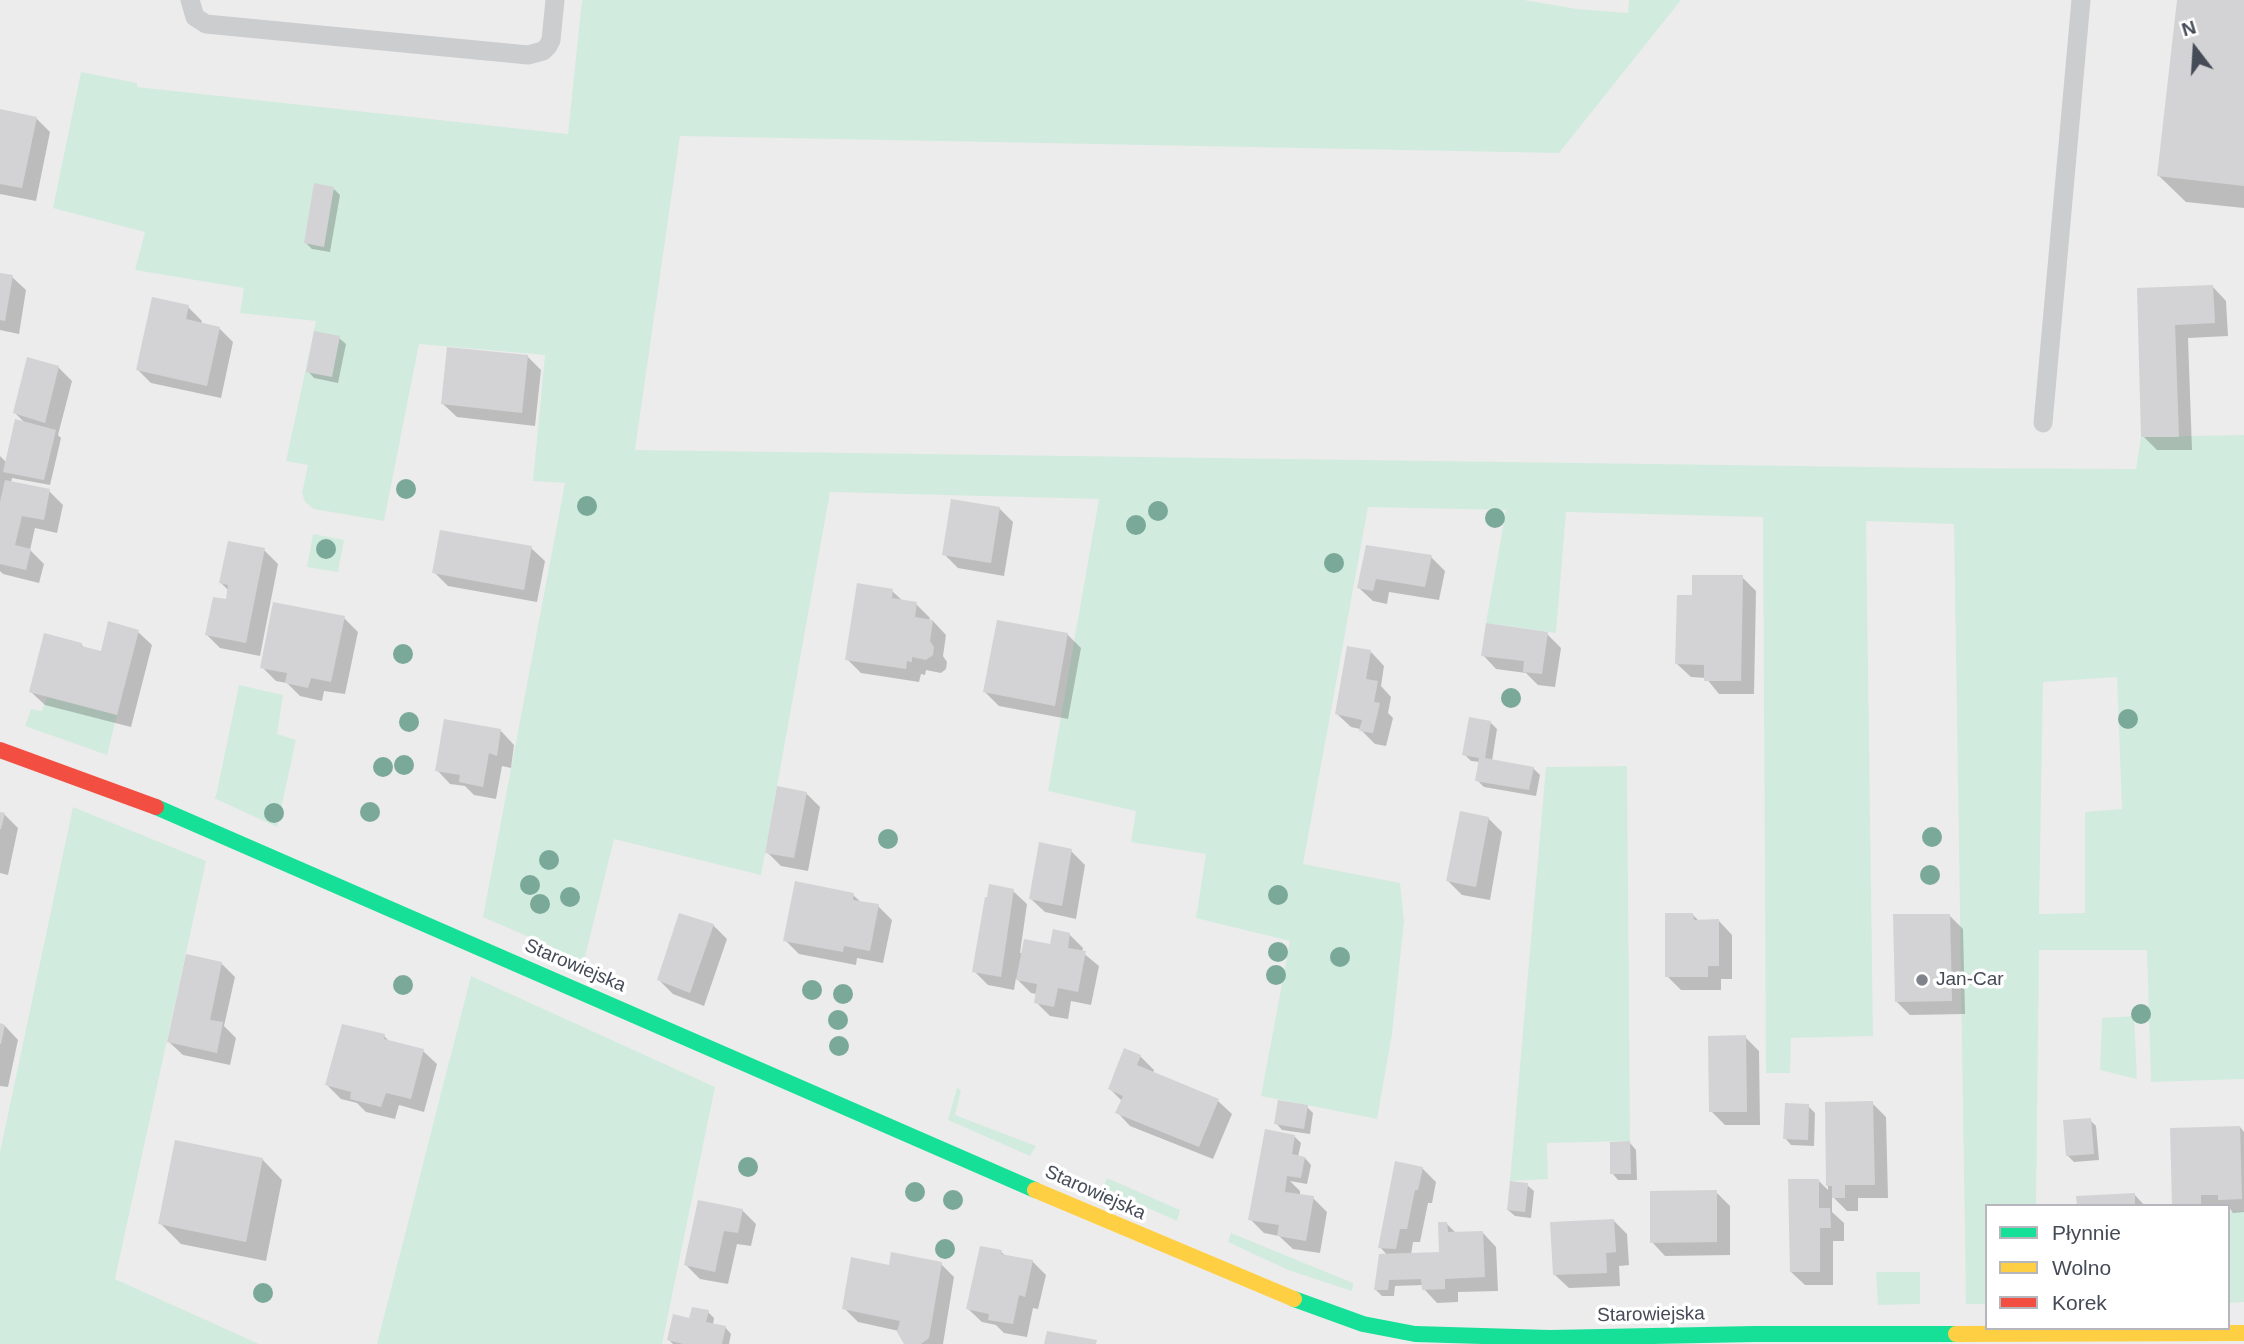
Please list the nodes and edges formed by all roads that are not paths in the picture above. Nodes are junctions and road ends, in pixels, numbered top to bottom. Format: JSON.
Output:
{"nodes":[{"id":1,"x":190,"y":0,"type":"edge"},
{"id":2,"x":555,"y":0,"type":"edge"},
{"id":3,"x":2081,"y":0,"type":"edge"},
{"id":4,"x":2043,"y":423,"type":"dead end"},
{"id":5,"x":0,"y":750,"type":"edge"},
{"id":6,"x":2244,"y":1332,"type":"edge"}],
"edges":[{"from":1,"to":2,"type":"lane"},
{"from":3,"to":4,"type":"lane"},
{"from":5,"to":6,"type":"street","name":"Starowiejska"}]}
